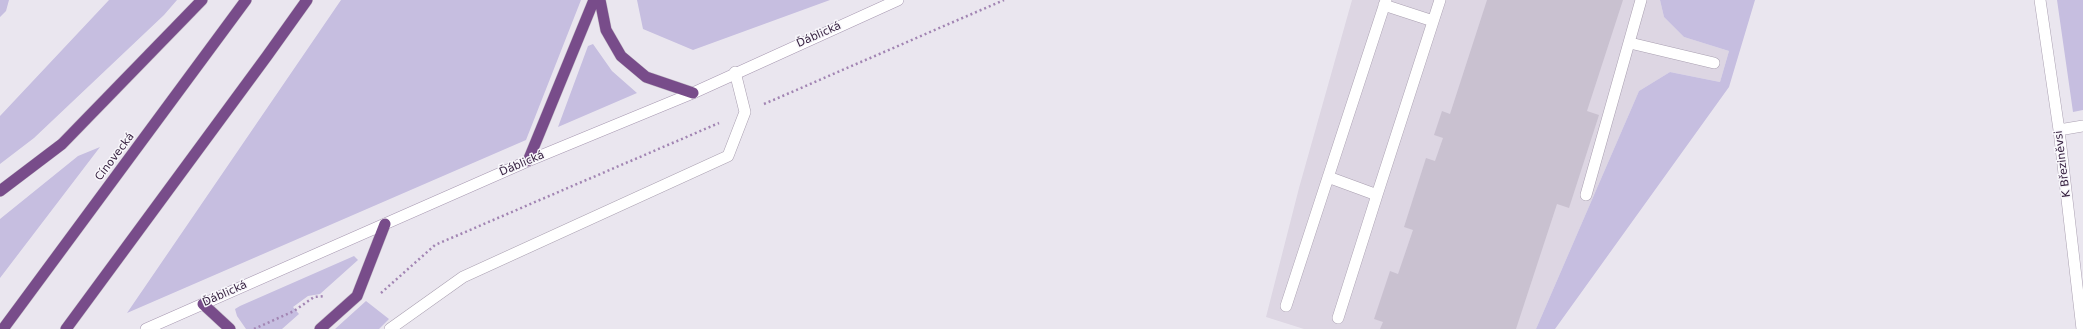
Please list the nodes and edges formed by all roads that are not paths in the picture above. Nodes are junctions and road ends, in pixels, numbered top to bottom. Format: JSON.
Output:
{"nodes":[{"id":1,"x":202,"y":0,"type":"edge"},
{"id":2,"x":246,"y":0,"type":"edge"},
{"id":3,"x":306,"y":0,"type":"edge"},
{"id":4,"x":594,"y":0,"type":"edge"},
{"id":5,"x":600,"y":0,"type":"edge"},
{"id":6,"x":898,"y":0,"type":"edge"},
{"id":7,"x":1440,"y":0,"type":"edge"},
{"id":8,"x":1641,"y":0,"type":"edge"},
{"id":9,"x":2040,"y":0,"type":"edge"},
{"id":10,"x":1385,"y":2,"type":"edge"},
{"id":11,"x":1433,"y":21,"type":"junction"},
{"id":12,"x":1630,"y":43,"type":"junction"},
{"id":13,"x":1714,"y":64,"type":"dead end"},
{"id":14,"x":736,"y":72,"type":"junction"},
{"id":15,"x":693,"y":93,"type":"junction"},
{"id":16,"x":2083,"y":126,"type":"edge"},
{"id":17,"x":2059,"y":130,"type":"junction"},
{"id":18,"x":528,"y":161,"type":"junction"},
{"id":19,"x":1328,"y":177,"type":"junction"},
{"id":20,"x":0,"y":191,"type":"edge"},
{"id":21,"x":1377,"y":195,"type":"junction"},
{"id":22,"x":1586,"y":195,"type":"dead end"},
{"id":23,"x":385,"y":224,"type":"junction"},
{"id":24,"x":202,"y":304,"type":"junction"},
{"id":25,"x":1286,"y":306,"type":"dead end"},
{"id":26,"x":1338,"y":318,"type":"dead end"},
{"id":27,"x":3,"y":329,"type":"edge"},
{"id":28,"x":66,"y":329,"type":"edge"},
{"id":29,"x":146,"y":329,"type":"edge"},
{"id":30,"x":230,"y":329,"type":"edge"},
{"id":31,"x":320,"y":329,"type":"edge"},
{"id":32,"x":390,"y":329,"type":"edge"},
{"id":33,"x":2082,"y":329,"type":"edge"}],
"edges":[{"from":1,"to":20,"type":"highway"},
{"from":2,"to":27,"type":"highway","name":"Cínovecká"},
{"from":3,"to":28,"type":"highway"},
{"from":4,"to":18,"type":"highway"},
{"from":5,"to":15,"type":"highway"},
{"from":6,"to":14,"type":"main road","name":"Ďáblická"},
{"from":7,"to":11,"type":"main road"},
{"from":8,"to":12,"type":"main road"},
{"from":9,"to":17,"type":"main road","name":"K Březiněvsi"},
{"from":10,"to":11,"type":"main road"},
{"from":10,"to":19,"type":"main road"},
{"from":11,"to":21,"type":"main road"},
{"from":12,"to":13,"type":"main road"},
{"from":12,"to":22,"type":"main road"},
{"from":14,"to":15,"type":"main road","name":"Ďáblická"},
{"from":14,"to":32,"type":"main road"},
{"from":15,"to":18,"type":"main road","name":"Ďáblická"},
{"from":16,"to":17,"type":"main road"},
{"from":17,"to":33,"type":"main road","name":"K Březiněvsi"},
{"from":18,"to":23,"type":"main road","name":"Ďáblická"},
{"from":19,"to":21,"type":"main road"},
{"from":19,"to":25,"type":"main road"},
{"from":21,"to":26,"type":"main road"},
{"from":23,"to":24,"type":"main road","name":"Ďáblická"},
{"from":23,"to":31,"type":"highway"},
{"from":24,"to":29,"type":"main road","name":"Ďáblická"},
{"from":24,"to":30,"type":"highway"}]}
